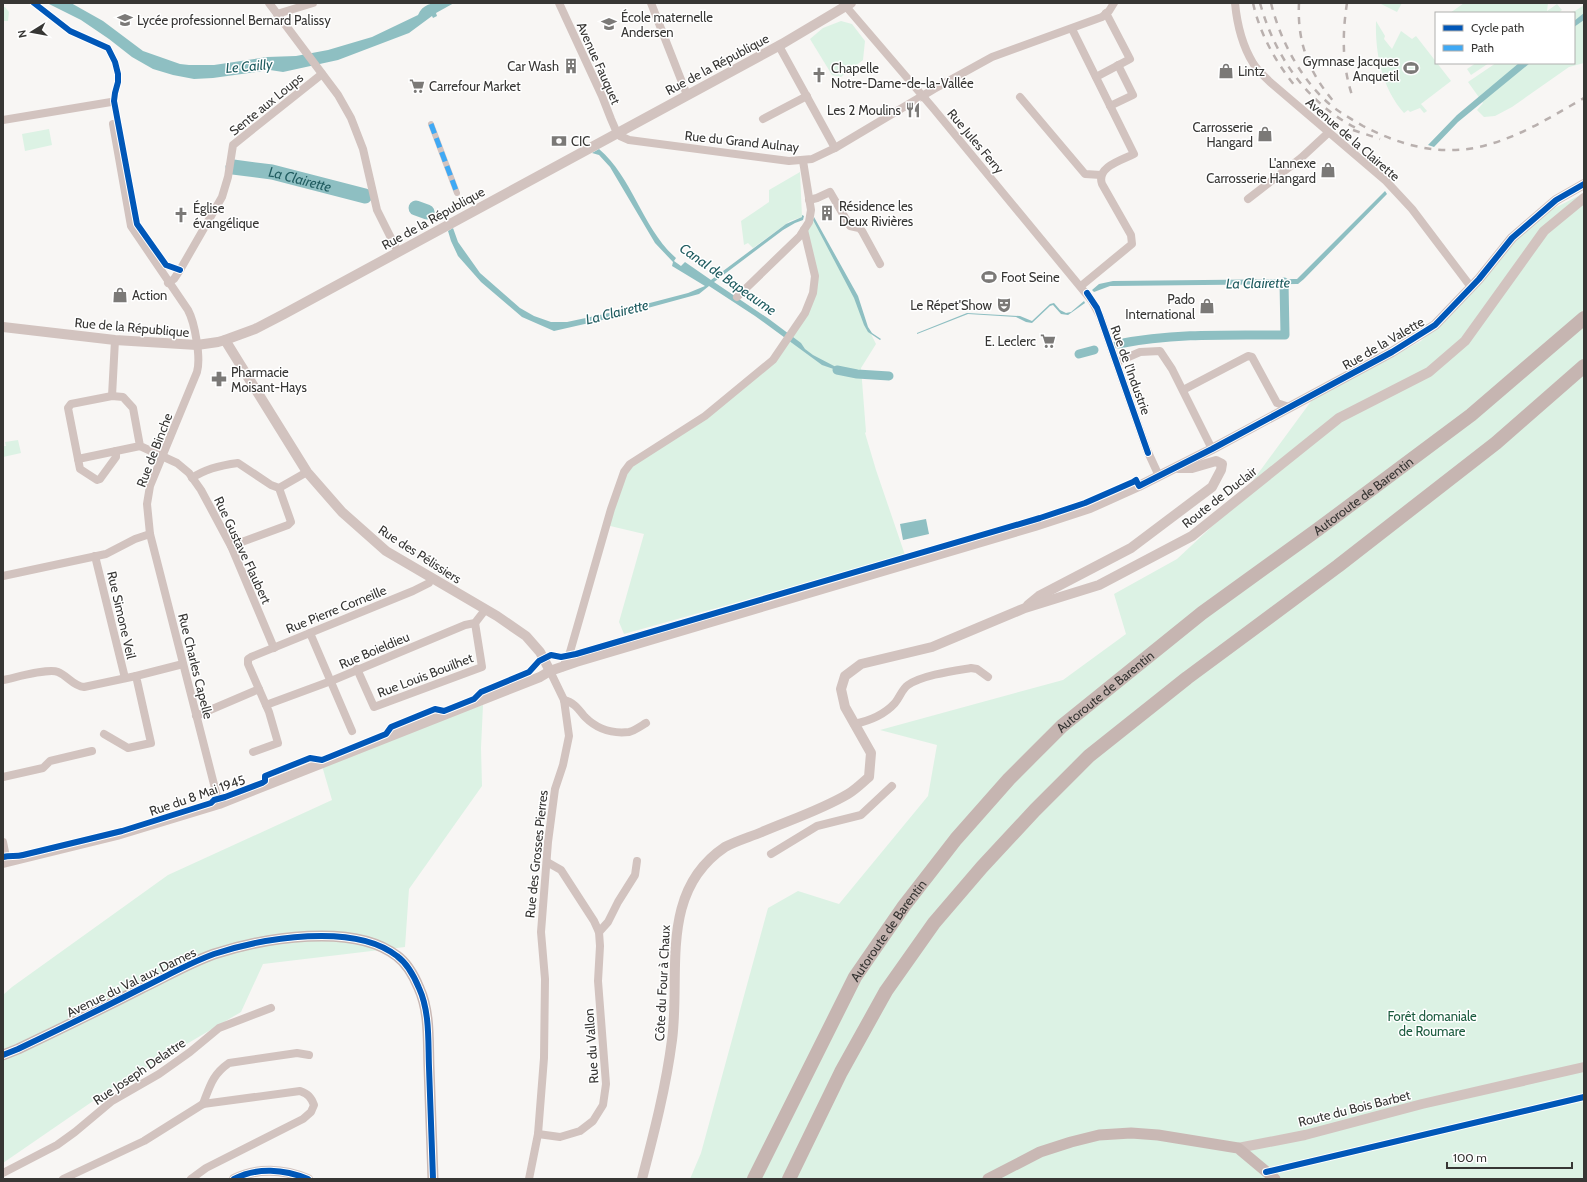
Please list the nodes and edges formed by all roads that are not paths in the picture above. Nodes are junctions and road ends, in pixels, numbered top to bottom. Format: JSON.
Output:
{"nodes":[{"id":1,"x":269,"y":3,"type":"edge"},
{"id":2,"x":314,"y":3,"type":"edge"},
{"id":3,"x":559,"y":3,"type":"edge"},
{"id":4,"x":650,"y":3,"type":"edge"},
{"id":5,"x":1114,"y":3,"type":"edge"},
{"id":6,"x":1235,"y":3,"type":"edge"},
{"id":7,"x":847,"y":4,"type":"edge"},
{"id":8,"x":1106,"y":13,"type":"junction"},
{"id":9,"x":277,"y":14,"type":"junction"},
{"id":10,"x":1072,"y":29,"type":"junction"},
{"id":11,"x":779,"y":46,"type":"junction"},
{"id":12,"x":1118,"y":65,"type":"junction"},
{"id":13,"x":322,"y":74,"type":"junction"},
{"id":14,"x":1096,"y":77,"type":"junction"},
{"id":15,"x":687,"y":95,"type":"junction"},
{"id":16,"x":922,"y":95,"type":"junction"},
{"id":17,"x":807,"y":96,"type":"junction"},
{"id":18,"x":1020,"y":97,"type":"dead end"},
{"id":19,"x":112,"y":102,"type":"dead end"},
{"id":20,"x":1110,"y":106,"type":"junction"},
{"id":21,"x":763,"y":119,"type":"dead end"},
{"id":22,"x":3,"y":120,"type":"edge"},
{"id":23,"x":113,"y":124,"type":"dead end"},
{"id":24,"x":431,"y":124,"type":"dead end"},
{"id":25,"x":617,"y":133,"type":"junction"},
{"id":26,"x":1328,"y":133,"type":"junction"},
{"id":27,"x":835,"y":148,"type":"junction"},
{"id":28,"x":802,"y":161,"type":"junction"},
{"id":29,"x":1101,"y":175,"type":"junction"},
{"id":30,"x":1584,"y":184,"type":"edge"},
{"id":31,"x":457,"y":193,"type":"dead end"},
{"id":32,"x":1584,"y":198,"type":"edge"},
{"id":33,"x":1248,"y":199,"type":"dead end"},
{"id":34,"x":810,"y":200,"type":"junction"},
{"id":35,"x":804,"y":230,"type":"junction"},
{"id":36,"x":398,"y":252,"type":"junction"},
{"id":37,"x":880,"y":264,"type":"dead end"},
{"id":38,"x":168,"y":283,"type":"junction"},
{"id":39,"x":1081,"y":286,"type":"junction"},
{"id":40,"x":1471,"y":287,"type":"junction"},
{"id":41,"x":1089,"y":296,"type":"joint"},
{"id":42,"x":737,"y":297,"type":"dead end"},
{"id":43,"x":1584,"y":318,"type":"edge"},
{"id":44,"x":3,"y":328,"type":"edge"},
{"id":45,"x":115,"y":340,"type":"junction"},
{"id":46,"x":221,"y":341,"type":"junction"},
{"id":47,"x":197,"y":345,"type":"junction"},
{"id":48,"x":1117,"y":362,"type":"junction"},
{"id":49,"x":1584,"y":366,"type":"edge"},
{"id":50,"x":1183,"y":390,"type":"junction"},
{"id":51,"x":112,"y":396,"type":"junction"},
{"id":52,"x":1290,"y":407,"type":"junction"},
{"id":53,"x":140,"y":446,"type":"junction"},
{"id":54,"x":1212,"y":449,"type":"junction"},
{"id":55,"x":116,"y":451,"type":"junction"},
{"id":56,"x":162,"y":456,"type":"junction"},
{"id":57,"x":78,"y":459,"type":"junction"},
{"id":58,"x":1174,"y":468,"type":"junction"},
{"id":59,"x":307,"y":472,"type":"junction"},
{"id":60,"x":1159,"y":476,"type":"junction"},
{"id":61,"x":192,"y":478,"type":"junction"},
{"id":62,"x":279,"y":488,"type":"junction"},
{"id":63,"x":150,"y":534,"type":"junction"},
{"id":64,"x":231,"y":546,"type":"junction"},
{"id":65,"x":95,"y":556,"type":"junction"},
{"id":66,"x":3,"y":576,"type":"edge"},
{"id":67,"x":431,"y":578,"type":"junction"},
{"id":68,"x":1025,"y":608,"type":"junction"},
{"id":69,"x":485,"y":610,"type":"junction"},
{"id":70,"x":475,"y":623,"type":"junction"},
{"id":71,"x":310,"y":633,"type":"junction"},
{"id":72,"x":274,"y":648,"type":"junction"},
{"id":73,"x":183,"y":664,"type":"junction"},
{"id":74,"x":562,"y":667,"type":"junction"},
{"id":75,"x":357,"y":670,"type":"junction"},
{"id":76,"x":550,"y":671,"type":"junction"},
{"id":77,"x":136,"y":676,"type":"junction"},
{"id":78,"x":988,"y":677,"type":"dead end"},
{"id":79,"x":125,"y":678,"type":"junction"},
{"id":80,"x":3,"y":680,"type":"edge"},
{"id":81,"x":331,"y":681,"type":"junction"},
{"id":82,"x":259,"y":690,"type":"junction"},
{"id":83,"x":564,"y":700,"type":"junction"},
{"id":84,"x":266,"y":705,"type":"junction"},
{"id":85,"x":196,"y":716,"type":"junction"},
{"id":86,"x":646,"y":723,"type":"dead end"},
{"id":87,"x":855,"y":726,"type":"junction"},
{"id":88,"x":352,"y":731,"type":"dead end"},
{"id":89,"x":104,"y":734,"type":"dead end"},
{"id":90,"x":92,"y":751,"type":"dead end"},
{"id":91,"x":254,"y":752,"type":"dead end"},
{"id":92,"x":3,"y":776,"type":"edge"},
{"id":93,"x":892,"y":786,"type":"dead end"},
{"id":94,"x":219,"y":804,"type":"junction"},
{"id":95,"x":811,"y":811,"type":"junction"},
{"id":96,"x":816,"y":826,"type":"junction"},
{"id":97,"x":3,"y":842,"type":"edge"},
{"id":98,"x":771,"y":854,"type":"dead end"},
{"id":99,"x":5,"y":862,"type":"edge"},
{"id":100,"x":547,"y":862,"type":"junction"},
{"id":101,"x":637,"y":862,"type":"dead end"},
{"id":102,"x":599,"y":932,"type":"junction"},
{"id":103,"x":271,"y":1008,"type":"dead end"},
{"id":104,"x":3,"y":1055,"type":"edge"},
{"id":105,"x":309,"y":1055,"type":"dead end"},
{"id":106,"x":1584,"y":1067,"type":"edge"},
{"id":107,"x":203,"y":1104,"type":"junction"},
{"id":108,"x":538,"y":1134,"type":"junction"},
{"id":109,"x":1238,"y":1148,"type":"junction"},
{"id":110,"x":3,"y":1173,"type":"edge"},
{"id":111,"x":63,"y":1179,"type":"edge"},
{"id":112,"x":192,"y":1179,"type":"edge"},
{"id":113,"x":234,"y":1179,"type":"edge"},
{"id":114,"x":308,"y":1179,"type":"edge"},
{"id":115,"x":433,"y":1179,"type":"edge"},
{"id":116,"x":529,"y":1179,"type":"edge"},
{"id":117,"x":642,"y":1179,"type":"edge"},
{"id":118,"x":753,"y":1179,"type":"edge"},
{"id":119,"x":789,"y":1179,"type":"edge"},
{"id":120,"x":988,"y":1179,"type":"edge"},
{"id":121,"x":1275,"y":1179,"type":"edge"}],
"edges":[{"from":1,"to":9,"type":"street","name":"Sente aux Loups"},
{"from":2,"to":9,"type":"street"},
{"from":3,"to":25,"type":"street","name":"Avenue Fauquet"},
{"from":4,"to":15,"type":"street"},
{"from":5,"to":8,"type":"street","name":"Rue du Grand Aulnay"},
{"from":6,"to":26,"type":"street","name":"Avenue de la Clairette"},
{"from":7,"to":11,"type":"street","name":"Rue de la République"},
{"from":7,"to":16,"type":"street","name":"Rue Jules Ferry"},
{"from":8,"to":10,"type":"street","name":"Rue du Grand Aulnay"},
{"from":8,"to":12,"type":"street"},
{"from":9,"to":13,"type":"street","name":"Sente aux Loups"},
{"from":10,"to":14,"type":"street"},
{"from":10,"to":16,"type":"street","name":"Rue du Grand Aulnay"},
{"from":11,"to":15,"type":"street","name":"Rue de la République"},
{"from":11,"to":17,"type":"street"},
{"from":12,"to":14,"type":"street"},
{"from":12,"to":20,"type":"street"},
{"from":13,"to":36,"type":"street","name":"Sente aux Loups"},
{"from":13,"to":38,"type":"street","name":"Sente aux Loups"},
{"from":14,"to":20,"type":"street"},
{"from":15,"to":25,"type":"street","name":"Rue de la République"},
{"from":16,"to":27,"type":"street","name":"Rue du Grand Aulnay"},
{"from":16,"to":39,"type":"street","name":"Rue Jules Ferry"},
{"from":17,"to":21,"type":"street"},
{"from":17,"to":27,"type":"street"},
{"from":18,"to":29,"type":"street"},
{"from":19,"to":22,"type":"street"},
{"from":20,"to":29,"type":"street"},
{"from":23,"to":38,"type":"street","name":"Rue de Binche"},
{"from":24,"to":31,"type":"street"},
{"from":25,"to":28,"type":"street","name":"Rue du Grand Aulnay"},
{"from":25,"to":36,"type":"street","name":"Rue de la République"},
{"from":26,"to":33,"type":"street"},
{"from":26,"to":40,"type":"street","name":"Avenue de la Clairette"},
{"from":27,"to":28,"type":"street","name":"Rue du Grand Aulnay"},
{"from":28,"to":34,"type":"street"},
{"from":29,"to":39,"type":"street"},
{"from":30,"to":40,"type":"street","name":"Rue de la Valette"},
{"from":32,"to":68,"type":"street","name":"Route de Duclair"},
{"from":34,"to":35,"type":"street"},
{"from":34,"to":37,"type":"street"},
{"from":35,"to":42,"type":"street"},
{"from":35,"to":74,"type":"street"},
{"from":36,"to":46,"type":"street","name":"Rue de la République"},
{"from":38,"to":47,"type":"street","name":"Rue de Binche"},
{"from":39,"to":41,"type":"street","name":"Rue Jules Ferry"},
{"from":40,"to":52,"type":"street","name":"Rue de la Valette"},
{"from":41,"to":48,"type":"street","name":"Rue de l'Industrie"},
{"from":43,"to":118,"type":"highway","name":"Autoroute de Barentin"},
{"from":44,"to":45,"type":"street","name":"Rue de la République"},
{"from":45,"to":47,"type":"street","name":"Rue de la République"},
{"from":45,"to":51,"type":"street"},
{"from":46,"to":47,"type":"street","name":"Rue de la République"},
{"from":46,"to":59,"type":"street","name":"Rue des Pélissiers"},
{"from":47,"to":56,"type":"street","name":"Rue de Binche"},
{"from":48,"to":50,"type":"street"},
{"from":48,"to":60,"type":"street","name":"Rue de l'Industrie"},
{"from":49,"to":119,"type":"highway"},
{"from":50,"to":52,"type":"street"},
{"from":50,"to":54,"type":"street"},
{"from":51,"to":53,"type":"street"},
{"from":51,"to":57,"type":"street"},
{"from":52,"to":54,"type":"street","name":"Rue de la Valette"},
{"from":53,"to":55,"type":"street"},
{"from":53,"to":56,"type":"street","name":"Rue Gustave Flaubert"},
{"from":54,"to":58,"type":"street","name":"Rue de la Valette"},
{"from":55,"to":57,"type":"street"},
{"from":55,"to":57,"type":"street"},
{"from":56,"to":61,"type":"street","name":"Rue Gustave Flaubert"},
{"from":56,"to":63,"type":"street","name":"Rue de Binche"},
{"from":58,"to":60,"type":"street","name":"Rue de la Valette"},
{"from":58,"to":68,"type":"street"},
{"from":59,"to":62,"type":"street"},
{"from":59,"to":67,"type":"street","name":"Rue des Pélissiers"},
{"from":60,"to":74,"type":"street"},
{"from":61,"to":62,"type":"street"},
{"from":61,"to":64,"type":"street","name":"Rue Gustave Flaubert"},
{"from":62,"to":64,"type":"street"},
{"from":63,"to":65,"type":"street"},
{"from":63,"to":73,"type":"street","name":"Rue Charles Capelle"},
{"from":64,"to":72,"type":"street","name":"Rue Gustave Flaubert"},
{"from":65,"to":66,"type":"street"},
{"from":65,"to":79,"type":"street","name":"Rue Simone Veil"},
{"from":67,"to":69,"type":"street","name":"Rue des Pélissiers"},
{"from":67,"to":71,"type":"street","name":"Rue Pierre Corneille"},
{"from":68,"to":87,"type":"street","name":"Route de Duclair"},
{"from":69,"to":70,"type":"street"},
{"from":69,"to":76,"type":"street","name":"Rue des Pélissiers"},
{"from":70,"to":75,"type":"street","name":"Rue Boieldieu"},
{"from":70,"to":75,"type":"street","name":"Rue Louis Bouilhet"},
{"from":71,"to":72,"type":"street","name":"Rue Pierre Corneille"},
{"from":71,"to":81,"type":"street"},
{"from":72,"to":82,"type":"street","name":"Rue Pierre Corneille"},
{"from":73,"to":77,"type":"street"},
{"from":73,"to":85,"type":"street","name":"Rue Charles Capelle"},
{"from":74,"to":76,"type":"street"},
{"from":75,"to":81,"type":"street","name":"Rue Boieldieu"},
{"from":76,"to":83,"type":"street","name":"Rue des Grosses Pierres"},
{"from":76,"to":94,"type":"street","name":"Rue du 8 Mai 1945"},
{"from":77,"to":79,"type":"street"},
{"from":77,"to":89,"type":"street"},
{"from":78,"to":87,"type":"street"},
{"from":79,"to":80,"type":"street"},
{"from":81,"to":84,"type":"street","name":"Rue Boieldieu"},
{"from":81,"to":88,"type":"street"},
{"from":82,"to":84,"type":"street"},
{"from":82,"to":85,"type":"street"},
{"from":83,"to":86,"type":"street"},
{"from":83,"to":100,"type":"street","name":"Rue des Grosses Pierres"},
{"from":84,"to":91,"type":"street"},
{"from":85,"to":94,"type":"street","name":"Rue Charles Capelle"},
{"from":87,"to":95,"type":"street","name":"Côte du Four à Chaux"},
{"from":90,"to":92,"type":"street"},
{"from":93,"to":96,"type":"street"},
{"from":94,"to":99,"type":"street","name":"Rue du 8 Mai 1945"},
{"from":95,"to":96,"type":"street"},
{"from":95,"to":117,"type":"street","name":"Côte du Four à Chaux"},
{"from":96,"to":98,"type":"street"},
{"from":97,"to":99,"type":"street"},
{"from":100,"to":102,"type":"street","name":"Rue du Vallon"},
{"from":100,"to":108,"type":"street","name":"Rue des Grosses Pierres"},
{"from":101,"to":102,"type":"street"},
{"from":102,"to":108,"type":"street","name":"Rue du Vallon"},
{"from":103,"to":110,"type":"street","name":"Rue Joseph Delattre"},
{"from":104,"to":115,"type":"main road","name":"Avenue du Val aux Dames"},
{"from":105,"to":107,"type":"street"},
{"from":106,"to":109,"type":"street","name":"Route du Bois Barbet"},
{"from":107,"to":111,"type":"street"},
{"from":107,"to":112,"type":"street"},
{"from":108,"to":116,"type":"street","name":"Rue des Grosses Pierres"},
{"from":109,"to":120,"type":"main road"},
{"from":109,"to":121,"type":"main road"},
{"from":113,"to":114,"type":"street"}]}
